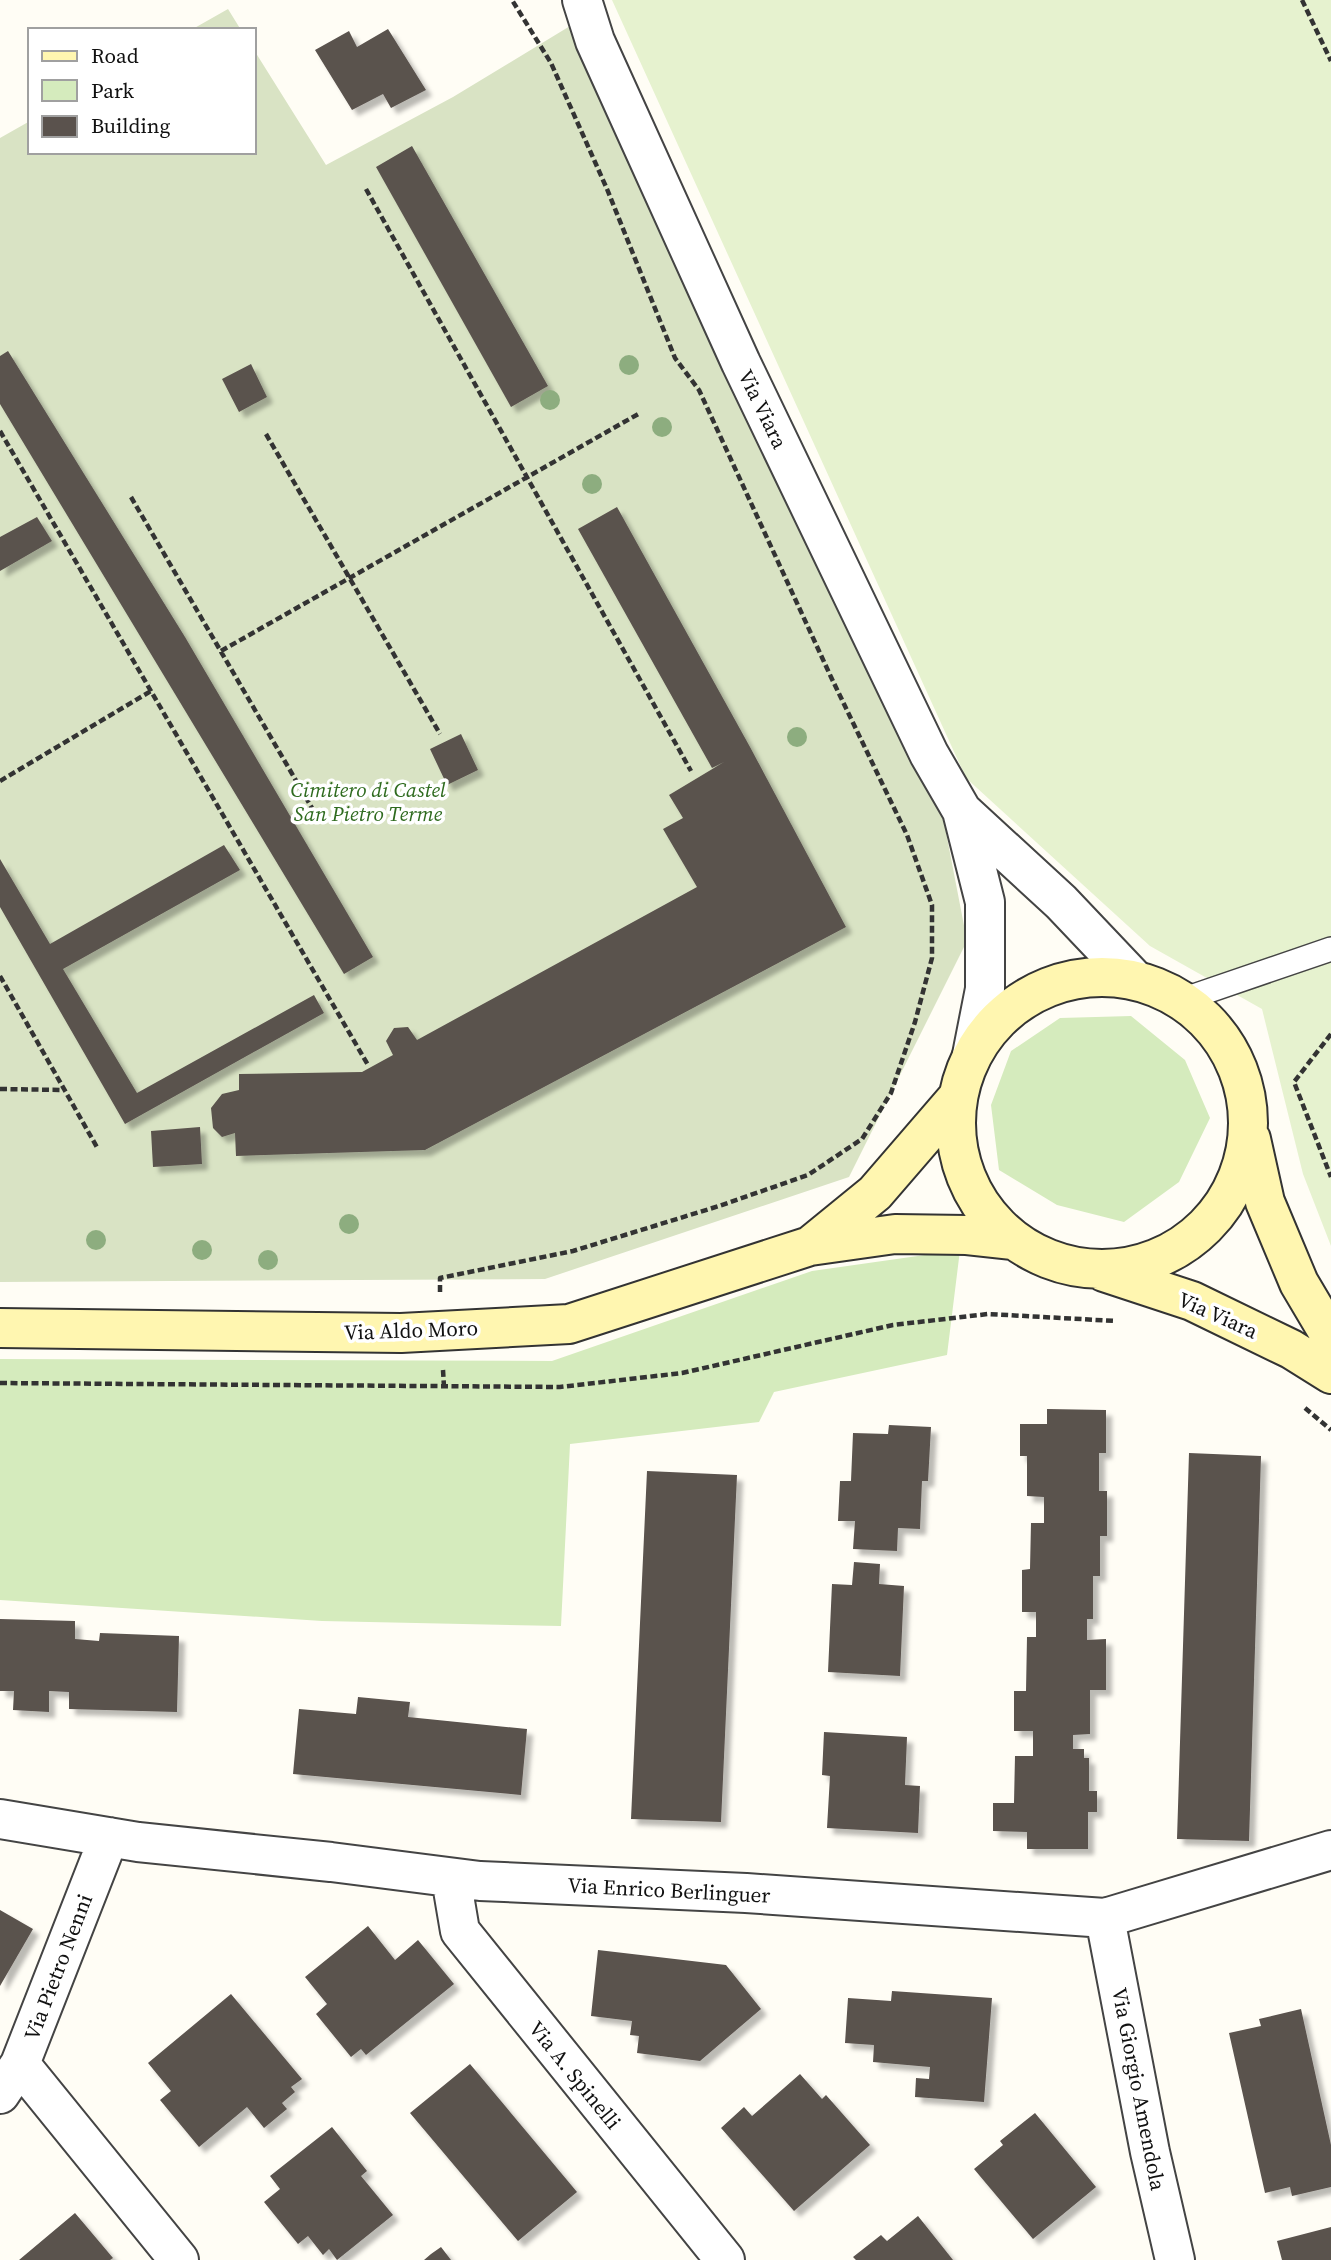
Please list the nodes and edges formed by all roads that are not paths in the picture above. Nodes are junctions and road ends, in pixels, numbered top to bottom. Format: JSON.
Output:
{"nodes":[{"id":1,"x":582,"y":0,"type":"edge"},
{"id":2,"x":961,"y":811,"type":"junction"},
{"id":3,"x":1331,"y":949,"type":"edge"},
{"id":4,"x":1136,"y":979,"type":"junction"},
{"id":5,"x":1182,"y":1000,"type":"junction"},
{"id":6,"x":972,"y":1055,"type":"junction"},
{"id":7,"x":957,"y":1098,"type":"junction"},
{"id":8,"x":1249,"y":1129,"type":"junction"},
{"id":9,"x":1013,"y":1240,"type":"junction"},
{"id":10,"x":810,"y":1246,"type":"junction"},
{"id":11,"x":1099,"y":1270,"type":"junction"},
{"id":12,"x":0,"y":1328,"type":"edge"},
{"id":13,"x":1331,"y":1337,"type":"edge"},
{"id":14,"x":1331,"y":1374,"type":"edge"},
{"id":15,"x":0,"y":1819,"type":"edge"},
{"id":16,"x":109,"y":1837,"type":"junction"},
{"id":17,"x":1331,"y":1850,"type":"edge"},
{"id":18,"x":451,"y":1878,"type":"junction"},
{"id":19,"x":1105,"y":1918,"type":"junction"},
{"id":20,"x":10,"y":2079,"type":"edge"},
{"id":21,"x":179,"y":2260,"type":"edge"},
{"id":22,"x":726,"y":2260,"type":"edge"},
{"id":23,"x":1175,"y":2260,"type":"edge"}],
"edges":[{"from":1,"to":2,"type":"street","name":"Via Viara"},
{"from":2,"to":4,"type":"street","name":"Via Viara"},
{"from":2,"to":6,"type":"street","name":"Via Viara"},
{"from":3,"to":5,"type":"lane"},
{"from":4,"to":5,"type":"main road"},
{"from":4,"to":6,"type":"main road"},
{"from":5,"to":8,"type":"main road"},
{"from":6,"to":7,"type":"main road"},
{"from":7,"to":9,"type":"main road"},
{"from":7,"to":10,"type":"main road","name":"Via Aldo Moro"},
{"from":8,"to":11,"type":"main road"},
{"from":8,"to":13,"type":"main road"},
{"from":9,"to":10,"type":"main road","name":"Via Aldo Moro"},
{"from":9,"to":11,"type":"main road"},
{"from":10,"to":12,"type":"main road","name":"Via Aldo Moro"},
{"from":11,"to":14,"type":"main road","name":"Via Viara"},
{"from":15,"to":16,"type":"street","name":"Via Enrico Berlinguer"},
{"from":16,"to":18,"type":"street","name":"Via Enrico Berlinguer"},
{"from":16,"to":20,"type":"street","name":"Via Pietro Nenni"},
{"from":17,"to":19,"type":"street","name":"Via Enrico Berlinguer"},
{"from":18,"to":19,"type":"street","name":"Via Enrico Berlinguer"},
{"from":18,"to":22,"type":"street","name":"Via A. Spinelli"},
{"from":19,"to":23,"type":"street","name":"Via Giorgio Amendola"},
{"from":20,"to":21,"type":"street"}]}
